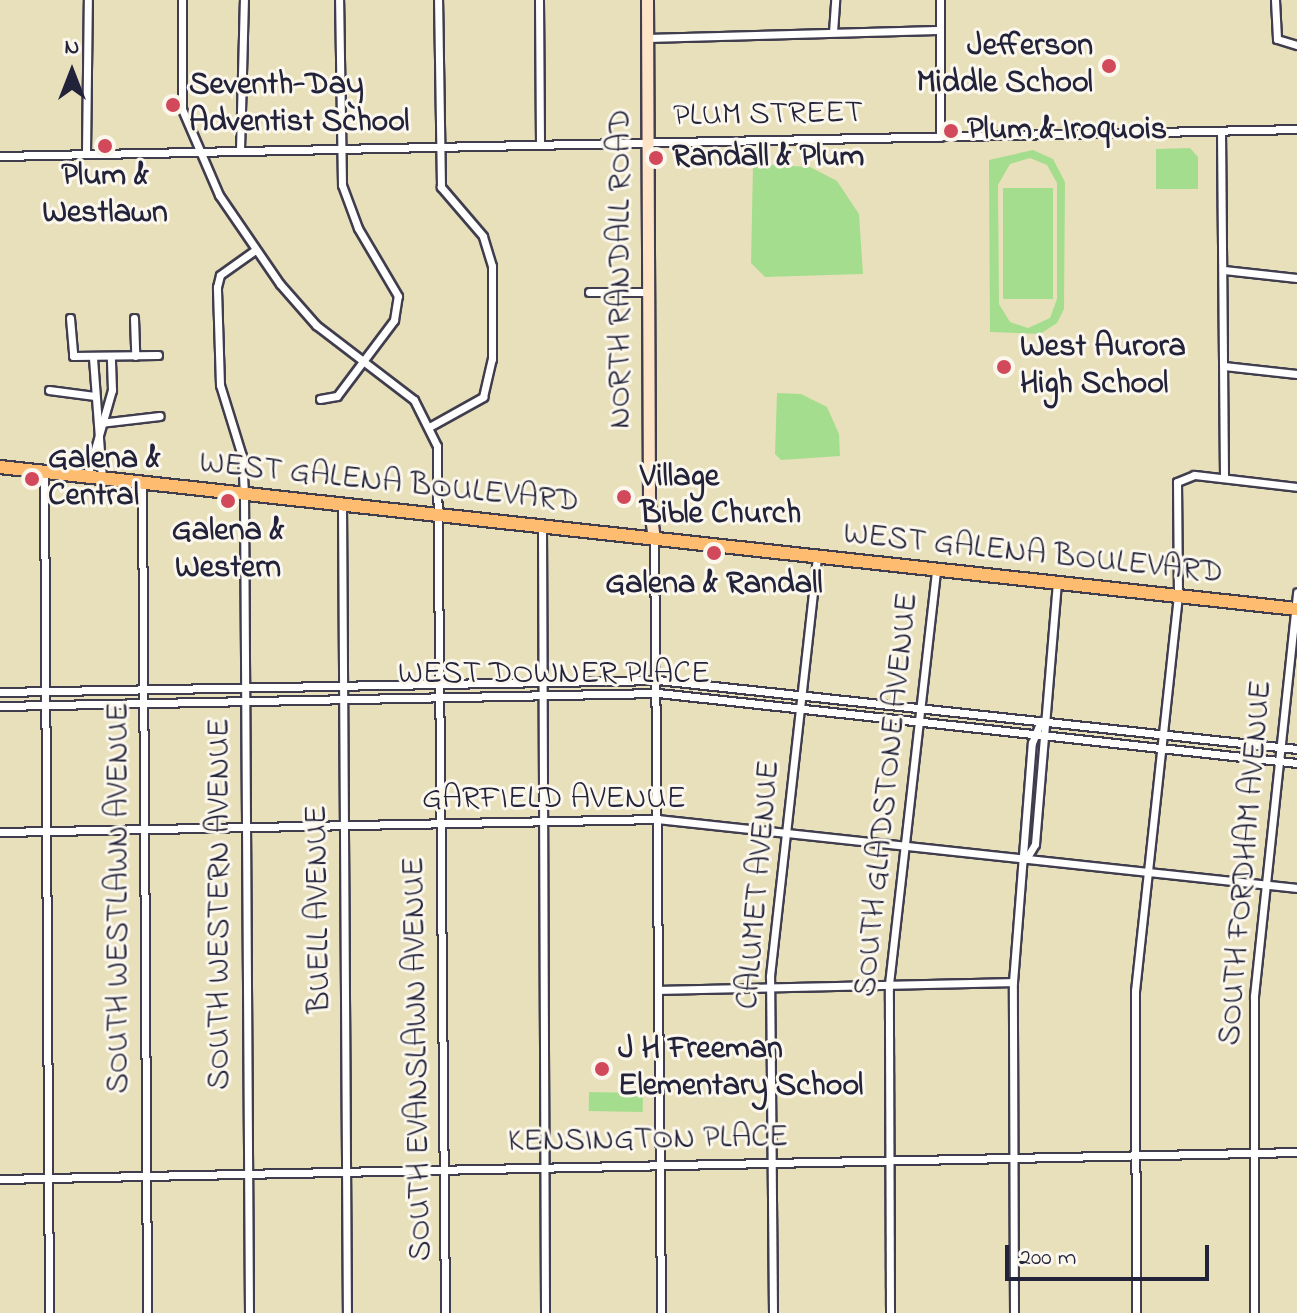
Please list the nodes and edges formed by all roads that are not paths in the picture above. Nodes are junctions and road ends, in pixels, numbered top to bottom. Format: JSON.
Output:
{"nodes":[{"id":1,"x":88,"y":0,"type":"edge"},
{"id":2,"x":182,"y":0,"type":"edge"},
{"id":3,"x":244,"y":0,"type":"edge"},
{"id":4,"x":339,"y":0,"type":"edge"},
{"id":5,"x":438,"y":0,"type":"edge"},
{"id":6,"x":539,"y":0,"type":"edge"},
{"id":7,"x":647,"y":0,"type":"edge"},
{"id":8,"x":835,"y":0,"type":"edge"},
{"id":9,"x":940,"y":0,"type":"edge"},
{"id":10,"x":1275,"y":0,"type":"edge"},
{"id":11,"x":937,"y":30,"type":"junction"},
{"id":12,"x":833,"y":32,"type":"junction"},
{"id":13,"x":647,"y":38,"type":"junction"},
{"id":14,"x":1297,"y":45,"type":"edge"},
{"id":15,"x":1297,"y":129,"type":"edge"},
{"id":16,"x":1221,"y":131,"type":"junction"},
{"id":17,"x":940,"y":137,"type":"junction"},
{"id":18,"x":648,"y":142,"type":"junction"},
{"id":19,"x":540,"y":144,"type":"junction"},
{"id":20,"x":438,"y":145,"type":"junction"},
{"id":21,"x":338,"y":148,"type":"junction"},
{"id":22,"x":240,"y":150,"type":"junction"},
{"id":23,"x":197,"y":152,"type":"junction"},
{"id":24,"x":86,"y":153,"type":"junction"},
{"id":25,"x":0,"y":156,"type":"edge"},
{"id":26,"x":255,"y":250,"type":"junction"},
{"id":27,"x":1224,"y":270,"type":"junction"},
{"id":28,"x":1297,"y":278,"type":"edge"},
{"id":29,"x":589,"y":292,"type":"dead end"},
{"id":30,"x":648,"y":292,"type":"junction"},
{"id":31,"x":70,"y":318,"type":"dead end"},
{"id":32,"x":134,"y":318,"type":"dead end"},
{"id":33,"x":158,"y":355,"type":"dead end"},
{"id":34,"x":135,"y":356,"type":"junction"},
{"id":35,"x":93,"y":358,"type":"junction"},
{"id":36,"x":111,"y":358,"type":"junction"},
{"id":37,"x":363,"y":360,"type":"junction"},
{"id":38,"x":1224,"y":366,"type":"junction"},
{"id":39,"x":1297,"y":374,"type":"edge"},
{"id":40,"x":49,"y":390,"type":"dead end"},
{"id":41,"x":95,"y":396,"type":"junction"},
{"id":42,"x":320,"y":399,"type":"dead end"},
{"id":43,"x":160,"y":416,"type":"dead end"},
{"id":44,"x":100,"y":423,"type":"junction"},
{"id":45,"x":431,"y":426,"type":"junction"},
{"id":46,"x":0,"y":467,"type":"edge"},
{"id":47,"x":44,"y":472,"type":"junction"},
{"id":48,"x":87,"y":477,"type":"junction"},
{"id":49,"x":102,"y":478,"type":"junction"},
{"id":50,"x":1224,"y":478,"type":"junction"},
{"id":51,"x":142,"y":483,"type":"junction"},
{"id":52,"x":1297,"y":487,"type":"edge"},
{"id":53,"x":244,"y":494,"type":"junction"},
{"id":54,"x":342,"y":505,"type":"junction"},
{"id":55,"x":440,"y":516,"type":"junction"},
{"id":56,"x":542,"y":527,"type":"junction"},
{"id":57,"x":654,"y":538,"type":"junction"},
{"id":58,"x":817,"y":558,"type":"junction"},
{"id":59,"x":936,"y":570,"type":"junction"},
{"id":60,"x":1057,"y":584,"type":"junction"},
{"id":61,"x":1297,"y":592,"type":"edge"},
{"id":62,"x":1178,"y":596,"type":"junction"},
{"id":63,"x":1296,"y":609,"type":"edge"},
{"id":64,"x":658,"y":680,"type":"junction"},
{"id":65,"x":542,"y":681,"type":"junction"},
{"id":66,"x":441,"y":683,"type":"junction"},
{"id":67,"x":343,"y":685,"type":"junction"},
{"id":68,"x":243,"y":687,"type":"junction"},
{"id":69,"x":143,"y":689,"type":"junction"},
{"id":70,"x":45,"y":691,"type":"junction"},
{"id":71,"x":0,"y":692,"type":"edge"},
{"id":72,"x":658,"y":693,"type":"junction"},
{"id":73,"x":441,"y":695,"type":"junction"},
{"id":74,"x":542,"y":695,"type":"junction"},
{"id":75,"x":802,"y":696,"type":"junction"},
{"id":76,"x":343,"y":699,"type":"junction"},
{"id":77,"x":243,"y":701,"type":"junction"},
{"id":78,"x":143,"y":703,"type":"junction"},
{"id":79,"x":0,"y":706,"type":"edge"},
{"id":80,"x":45,"y":706,"type":"junction"},
{"id":81,"x":920,"y":707,"type":"junction"},
{"id":82,"x":800,"y":708,"type":"junction"},
{"id":83,"x":1041,"y":721,"type":"junction"},
{"id":84,"x":919,"y":722,"type":"junction"},
{"id":85,"x":1034,"y":734,"type":"junction"},
{"id":86,"x":1043,"y":735,"type":"junction"},
{"id":87,"x":1162,"y":735,"type":"junction"},
{"id":88,"x":1161,"y":747,"type":"junction"},
{"id":89,"x":1280,"y":747,"type":"junction"},
{"id":90,"x":1297,"y":749,"type":"edge"},
{"id":91,"x":1279,"y":761,"type":"junction"},
{"id":92,"x":1297,"y":763,"type":"edge"},
{"id":93,"x":657,"y":819,"type":"junction"},
{"id":94,"x":543,"y":822,"type":"junction"},
{"id":95,"x":441,"y":824,"type":"junction"},
{"id":96,"x":343,"y":825,"type":"junction"},
{"id":97,"x":243,"y":827,"type":"junction"},
{"id":98,"x":145,"y":830,"type":"junction"},
{"id":99,"x":45,"y":831,"type":"junction"},
{"id":100,"x":0,"y":832,"type":"edge"},
{"id":101,"x":787,"y":833,"type":"junction"},
{"id":102,"x":905,"y":846,"type":"junction"},
{"id":103,"x":1026,"y":859,"type":"junction"},
{"id":104,"x":1148,"y":872,"type":"junction"},
{"id":105,"x":1266,"y":885,"type":"junction"},
{"id":106,"x":1297,"y":888,"type":"edge"},
{"id":107,"x":1013,"y":982,"type":"junction"},
{"id":108,"x":889,"y":984,"type":"junction"},
{"id":109,"x":770,"y":987,"type":"junction"},
{"id":110,"x":659,"y":990,"type":"junction"},
{"id":111,"x":1297,"y":1152,"type":"edge"},
{"id":112,"x":1254,"y":1153,"type":"junction"},
{"id":113,"x":1136,"y":1156,"type":"junction"},
{"id":114,"x":1014,"y":1159,"type":"junction"},
{"id":115,"x":890,"y":1160,"type":"junction"},
{"id":116,"x":773,"y":1163,"type":"junction"},
{"id":117,"x":660,"y":1165,"type":"junction"},
{"id":118,"x":544,"y":1168,"type":"junction"},
{"id":119,"x":444,"y":1169,"type":"junction"},
{"id":120,"x":347,"y":1171,"type":"junction"},
{"id":121,"x":247,"y":1173,"type":"junction"},
{"id":122,"x":146,"y":1176,"type":"junction"},
{"id":123,"x":49,"y":1178,"type":"junction"},
{"id":124,"x":0,"y":1179,"type":"edge"},
{"id":125,"x":49,"y":1313,"type":"edge"},
{"id":126,"x":147,"y":1313,"type":"edge"},
{"id":127,"x":249,"y":1313,"type":"edge"},
{"id":128,"x":347,"y":1313,"type":"edge"},
{"id":129,"x":445,"y":1313,"type":"edge"},
{"id":130,"x":545,"y":1313,"type":"edge"},
{"id":131,"x":661,"y":1313,"type":"edge"},
{"id":132,"x":773,"y":1313,"type":"edge"},
{"id":133,"x":890,"y":1313,"type":"edge"},
{"id":134,"x":1014,"y":1313,"type":"edge"},
{"id":135,"x":1136,"y":1313,"type":"edge"},
{"id":136,"x":1254,"y":1313,"type":"edge"}],
"edges":[{"from":1,"to":24,"type":"street"},
{"from":2,"to":23,"type":"street"},
{"from":3,"to":22,"type":"street"},
{"from":4,"to":21,"type":"street"},
{"from":5,"to":20,"type":"street"},
{"from":6,"to":19,"type":"street"},
{"from":7,"to":13,"type":"main road","name":"NORTH RANDALL ROAD"},
{"from":8,"to":12,"type":"street"},
{"from":9,"to":11,"type":"street"},
{"from":10,"to":14,"type":"street"},
{"from":11,"to":12,"type":"street"},
{"from":11,"to":17,"type":"street"},
{"from":12,"to":13,"type":"street"},
{"from":13,"to":18,"type":"main road","name":"NORTH RANDALL ROAD"},
{"from":15,"to":16,"type":"street","name":"PLUM STREET"},
{"from":16,"to":17,"type":"street","name":"PLUM STREET"},
{"from":16,"to":27,"type":"street"},
{"from":17,"to":18,"type":"street","name":"PLUM STREET"},
{"from":18,"to":19,"type":"street","name":"PLUM STREET"},
{"from":18,"to":30,"type":"main road","name":"NORTH RANDALL ROAD"},
{"from":19,"to":20,"type":"street","name":"PLUM STREET"},
{"from":20,"to":21,"type":"street","name":"PLUM STREET"},
{"from":20,"to":45,"type":"street"},
{"from":21,"to":22,"type":"street","name":"PLUM STREET"},
{"from":21,"to":37,"type":"street"},
{"from":22,"to":23,"type":"street","name":"PLUM STREET"},
{"from":23,"to":24,"type":"street","name":"PLUM STREET"},
{"from":23,"to":26,"type":"street"},
{"from":24,"to":25,"type":"street","name":"PLUM STREET"},
{"from":26,"to":37,"type":"street"},
{"from":26,"to":53,"type":"street","name":"SOUTH WESTERN AVENUE"},
{"from":27,"to":28,"type":"street"},
{"from":27,"to":38,"type":"street"},
{"from":29,"to":30,"type":"street"},
{"from":30,"to":57,"type":"main road","name":"NORTH RANDALL ROAD"},
{"from":31,"to":35,"type":"street"},
{"from":32,"to":34,"type":"street"},
{"from":33,"to":34,"type":"street"},
{"from":34,"to":36,"type":"street"},
{"from":35,"to":36,"type":"street"},
{"from":35,"to":41,"type":"street"},
{"from":36,"to":44,"type":"street"},
{"from":37,"to":42,"type":"street"},
{"from":37,"to":45,"type":"street"},
{"from":38,"to":39,"type":"street"},
{"from":38,"to":50,"type":"street"},
{"from":40,"to":41,"type":"street"},
{"from":41,"to":44,"type":"street"},
{"from":43,"to":44,"type":"street"},
{"from":44,"to":48,"type":"street"},
{"from":44,"to":49,"type":"street"},
{"from":45,"to":55,"type":"street","name":"SOUTH EVANSLAWN AVENUE"},
{"from":46,"to":47,"type":"main road","name":"WEST GALENA BOULEVARD"},
{"from":47,"to":48,"type":"main road","name":"WEST GALENA BOULEVARD"},
{"from":47,"to":70,"type":"street"},
{"from":48,"to":49,"type":"main road","name":"WEST GALENA BOULEVARD"},
{"from":49,"to":51,"type":"main road","name":"WEST GALENA BOULEVARD"},
{"from":50,"to":52,"type":"street"},
{"from":50,"to":62,"type":"street"},
{"from":51,"to":53,"type":"main road","name":"WEST GALENA BOULEVARD"},
{"from":51,"to":69,"type":"street","name":"SOUTH WESTLAWN AVENUE"},
{"from":53,"to":54,"type":"main road","name":"WEST GALENA BOULEVARD"},
{"from":53,"to":68,"type":"street","name":"SOUTH WESTERN AVENUE"},
{"from":54,"to":55,"type":"main road","name":"WEST GALENA BOULEVARD"},
{"from":54,"to":67,"type":"street","name":"BUELL AVENUE"},
{"from":55,"to":56,"type":"main road","name":"WEST GALENA BOULEVARD"},
{"from":55,"to":66,"type":"street","name":"SOUTH EVANSLAWN AVENUE"},
{"from":56,"to":57,"type":"main road","name":"WEST GALENA BOULEVARD"},
{"from":56,"to":65,"type":"street"},
{"from":57,"to":58,"type":"main road","name":"WEST GALENA BOULEVARD"},
{"from":57,"to":64,"type":"street"},
{"from":58,"to":59,"type":"main road","name":"WEST GALENA BOULEVARD"},
{"from":58,"to":75,"type":"street","name":"CALUMET AVENUE"},
{"from":59,"to":60,"type":"main road","name":"WEST GALENA BOULEVARD"},
{"from":59,"to":81,"type":"street","name":"SOUTH GLADSTONE AVENUE"},
{"from":60,"to":62,"type":"main road","name":"WEST GALENA BOULEVARD"},
{"from":60,"to":83,"type":"street"},
{"from":61,"to":63,"type":"street","name":"SOUTH FORDHAM AVENUE"},
{"from":62,"to":63,"type":"main road","name":"WEST GALENA BOULEVARD"},
{"from":62,"to":87,"type":"street"},
{"from":63,"to":89,"type":"street","name":"SOUTH FORDHAM AVENUE"},
{"from":64,"to":65,"type":"street","name":"WEST DOWNER PLACE"},
{"from":64,"to":72,"type":"street"},
{"from":64,"to":75,"type":"street","name":"WEST DOWNER PLACE"},
{"from":65,"to":66,"type":"street","name":"WEST DOWNER PLACE"},
{"from":65,"to":74,"type":"street"},
{"from":66,"to":67,"type":"street","name":"WEST DOWNER PLACE"},
{"from":66,"to":73,"type":"street","name":"SOUTH EVANSLAWN AVENUE"},
{"from":67,"to":68,"type":"street","name":"WEST DOWNER PLACE"},
{"from":67,"to":76,"type":"street","name":"BUELL AVENUE"},
{"from":68,"to":69,"type":"street","name":"WEST DOWNER PLACE"},
{"from":68,"to":77,"type":"street","name":"SOUTH WESTERN AVENUE"},
{"from":69,"to":70,"type":"street","name":"WEST DOWNER PLACE"},
{"from":69,"to":78,"type":"street","name":"SOUTH WESTLAWN AVENUE"},
{"from":70,"to":71,"type":"street","name":"WEST DOWNER PLACE"},
{"from":70,"to":80,"type":"street"},
{"from":72,"to":74,"type":"street","name":"WEST DOWNER PLACE"},
{"from":72,"to":82,"type":"street","name":"WEST DOWNER PLACE"},
{"from":72,"to":93,"type":"street"},
{"from":73,"to":74,"type":"street","name":"WEST DOWNER PLACE"},
{"from":73,"to":76,"type":"street","name":"WEST DOWNER PLACE"},
{"from":73,"to":95,"type":"street","name":"SOUTH EVANSLAWN AVENUE"},
{"from":74,"to":94,"type":"street"},
{"from":75,"to":81,"type":"street","name":"WEST DOWNER PLACE"},
{"from":75,"to":82,"type":"street","name":"CALUMET AVENUE"},
{"from":76,"to":77,"type":"street","name":"WEST DOWNER PLACE"},
{"from":76,"to":96,"type":"street","name":"BUELL AVENUE"},
{"from":77,"to":78,"type":"street","name":"WEST DOWNER PLACE"},
{"from":77,"to":97,"type":"street","name":"SOUTH WESTERN AVENUE"},
{"from":78,"to":80,"type":"street","name":"WEST DOWNER PLACE"},
{"from":78,"to":98,"type":"street","name":"SOUTH WESTLAWN AVENUE"},
{"from":79,"to":80,"type":"street","name":"WEST DOWNER PLACE"},
{"from":80,"to":99,"type":"street"},
{"from":81,"to":83,"type":"street","name":"WEST DOWNER PLACE"},
{"from":81,"to":84,"type":"street","name":"SOUTH GLADSTONE AVENUE"},
{"from":82,"to":84,"type":"street","name":"WEST DOWNER PLACE"},
{"from":82,"to":101,"type":"street","name":"CALUMET AVENUE"},
{"from":83,"to":85,"type":"street"},
{"from":83,"to":86,"type":"street"},
{"from":83,"to":87,"type":"street","name":"WEST DOWNER PLACE"},
{"from":84,"to":85,"type":"street","name":"WEST DOWNER PLACE"},
{"from":84,"to":102,"type":"street","name":"SOUTH GLADSTONE AVENUE"},
{"from":85,"to":86,"type":"street","name":"WEST DOWNER PLACE"},
{"from":85,"to":103,"type":"street"},
{"from":86,"to":88,"type":"street","name":"WEST DOWNER PLACE"},
{"from":86,"to":103,"type":"street"},
{"from":87,"to":88,"type":"street"},
{"from":87,"to":89,"type":"street","name":"WEST DOWNER PLACE"},
{"from":88,"to":91,"type":"street","name":"WEST DOWNER PLACE"},
{"from":88,"to":104,"type":"street"},
{"from":89,"to":90,"type":"street","name":"WEST DOWNER PLACE"},
{"from":89,"to":91,"type":"street","name":"SOUTH FORDHAM AVENUE"},
{"from":91,"to":92,"type":"street","name":"WEST DOWNER PLACE"},
{"from":91,"to":105,"type":"street","name":"SOUTH FORDHAM AVENUE"},
{"from":93,"to":94,"type":"street","name":"GARFIELD AVENUE"},
{"from":93,"to":101,"type":"street","name":"GARFIELD AVENUE"},
{"from":93,"to":110,"type":"street"},
{"from":94,"to":95,"type":"street","name":"GARFIELD AVENUE"},
{"from":94,"to":118,"type":"street"},
{"from":95,"to":96,"type":"street","name":"GARFIELD AVENUE"},
{"from":95,"to":119,"type":"street","name":"SOUTH EVANSLAWN AVENUE"},
{"from":96,"to":97,"type":"street","name":"GARFIELD AVENUE"},
{"from":96,"to":120,"type":"street","name":"BUELL AVENUE"},
{"from":97,"to":98,"type":"street","name":"GARFIELD AVENUE"},
{"from":97,"to":121,"type":"street","name":"SOUTH WESTERN AVENUE"},
{"from":98,"to":99,"type":"street","name":"GARFIELD AVENUE"},
{"from":98,"to":122,"type":"street","name":"SOUTH WESTLAWN AVENUE"},
{"from":99,"to":100,"type":"street","name":"GARFIELD AVENUE"},
{"from":99,"to":123,"type":"street"},
{"from":101,"to":102,"type":"street","name":"GARFIELD AVENUE"},
{"from":101,"to":109,"type":"street","name":"CALUMET AVENUE"},
{"from":102,"to":103,"type":"street","name":"GARFIELD AVENUE"},
{"from":102,"to":108,"type":"street","name":"SOUTH GLADSTONE AVENUE"},
{"from":103,"to":104,"type":"street","name":"GARFIELD AVENUE"},
{"from":103,"to":107,"type":"street"},
{"from":104,"to":105,"type":"street","name":"GARFIELD AVENUE"},
{"from":104,"to":113,"type":"street"},
{"from":105,"to":106,"type":"street","name":"GARFIELD AVENUE"},
{"from":105,"to":112,"type":"street","name":"SOUTH FORDHAM AVENUE"},
{"from":107,"to":108,"type":"street"},
{"from":107,"to":114,"type":"street"},
{"from":108,"to":109,"type":"street"},
{"from":108,"to":115,"type":"street","name":"SOUTH GLADSTONE AVENUE"},
{"from":109,"to":110,"type":"street"},
{"from":109,"to":116,"type":"street","name":"CALUMET AVENUE"},
{"from":110,"to":117,"type":"street"},
{"from":111,"to":112,"type":"street","name":"KENSINGTON PLACE"},
{"from":112,"to":113,"type":"street","name":"KENSINGTON PLACE"},
{"from":112,"to":136,"type":"street","name":"SOUTH FORDHAM AVENUE"},
{"from":113,"to":114,"type":"street","name":"KENSINGTON PLACE"},
{"from":113,"to":135,"type":"street"},
{"from":114,"to":115,"type":"street","name":"KENSINGTON PLACE"},
{"from":114,"to":134,"type":"street"},
{"from":115,"to":116,"type":"street","name":"KENSINGTON PLACE"},
{"from":115,"to":133,"type":"street","name":"SOUTH GLADSTONE AVENUE"},
{"from":116,"to":117,"type":"street","name":"KENSINGTON PLACE"},
{"from":116,"to":132,"type":"street","name":"CALUMET AVENUE"},
{"from":117,"to":118,"type":"street","name":"KENSINGTON PLACE"},
{"from":117,"to":131,"type":"street"},
{"from":118,"to":119,"type":"street","name":"KENSINGTON PLACE"},
{"from":118,"to":130,"type":"street"},
{"from":119,"to":120,"type":"street","name":"KENSINGTON PLACE"},
{"from":119,"to":129,"type":"street","name":"SOUTH EVANSLAWN AVENUE"},
{"from":120,"to":121,"type":"street","name":"KENSINGTON PLACE"},
{"from":120,"to":128,"type":"street","name":"BUELL AVENUE"},
{"from":121,"to":122,"type":"street","name":"KENSINGTON PLACE"},
{"from":121,"to":127,"type":"street","name":"SOUTH WESTERN AVENUE"},
{"from":122,"to":123,"type":"street","name":"KENSINGTON PLACE"},
{"from":122,"to":126,"type":"street","name":"SOUTH WESTLAWN AVENUE"},
{"from":123,"to":124,"type":"street","name":"KENSINGTON PLACE"},
{"from":123,"to":125,"type":"street"}]}
